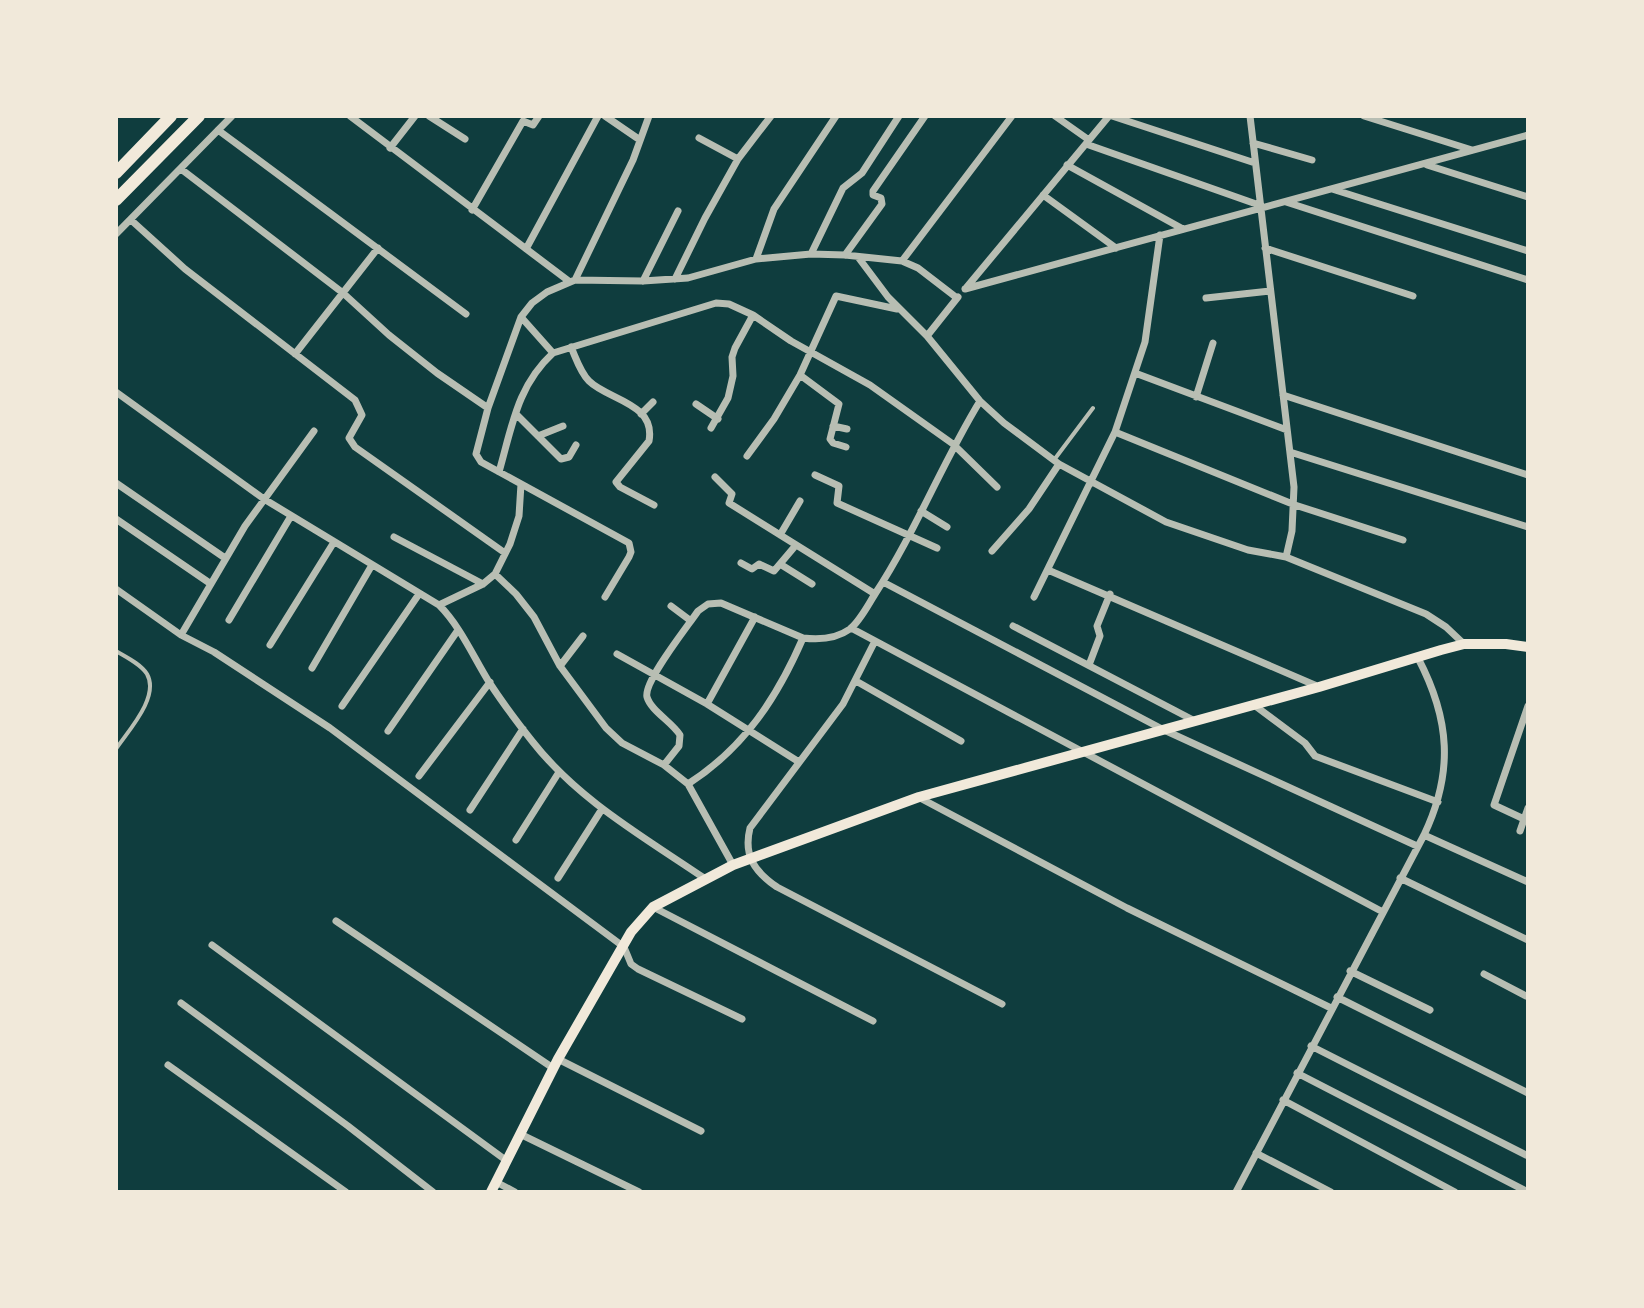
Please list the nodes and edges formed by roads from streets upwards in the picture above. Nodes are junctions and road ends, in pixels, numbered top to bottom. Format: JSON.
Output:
{"nodes":[{"id":1,"x":171,"y":116,"type":"edge"},
{"id":2,"x":199,"y":116,"type":"edge"},
{"id":3,"x":232,"y":116,"type":"edge"},
{"id":4,"x":350,"y":116,"type":"edge"},
{"id":5,"x":415,"y":116,"type":"edge"},
{"id":6,"x":429,"y":116,"type":"edge"},
{"id":7,"x":539,"y":116,"type":"edge"},
{"id":8,"x":598,"y":116,"type":"edge"},
{"id":9,"x":605,"y":116,"type":"edge"},
{"id":10,"x":649,"y":116,"type":"edge"},
{"id":11,"x":836,"y":116,"type":"edge"},
{"id":12,"x":899,"y":116,"type":"edge"},
{"id":13,"x":925,"y":116,"type":"edge"},
{"id":14,"x":1012,"y":116,"type":"edge"},
{"id":15,"x":1055,"y":116,"type":"edge"},
{"id":16,"x":1111,"y":116,"type":"edge"},
{"id":17,"x":1250,"y":116,"type":"edge"},
{"id":18,"x":1364,"y":116,"type":"edge"},
{"id":19,"x":766,"y":118,"type":"edge"},
{"id":20,"x":218,"y":130,"type":"junction"},
{"id":21,"x":1528,"y":135,"type":"edge"},
{"id":22,"x":699,"y":138,"type":"dead end"},
{"id":23,"x":465,"y":139,"type":"dead end"},
{"id":24,"x":640,"y":140,"type":"junction"},
{"id":25,"x":1088,"y":142,"type":"junction"},
{"id":26,"x":1253,"y":143,"type":"junction"},
{"id":27,"x":390,"y":148,"type":"junction"},
{"id":28,"x":1474,"y":151,"type":"junction"},
{"id":29,"x":738,"y":159,"type":"junction"},
{"id":30,"x":1312,"y":160,"type":"dead end"},
{"id":31,"x":1255,"y":163,"type":"junction"},
{"id":32,"x":1425,"y":164,"type":"junction"},
{"id":33,"x":1067,"y":165,"type":"junction"},
{"id":34,"x":181,"y":169,"type":"junction"},
{"id":35,"x":116,"y":173,"type":"edge"},
{"id":36,"x":1332,"y":189,"type":"junction"},
{"id":37,"x":1043,"y":195,"type":"junction"},
{"id":38,"x":1528,"y":197,"type":"edge"},
{"id":39,"x":116,"y":200,"type":"edge"},
{"id":40,"x":1284,"y":202,"type":"junction"},
{"id":41,"x":1260,"y":207,"type":"junction"},
{"id":42,"x":472,"y":210,"type":"junction"},
{"id":43,"x":678,"y":211,"type":"dead end"},
{"id":44,"x":131,"y":220,"type":"junction"},
{"id":45,"x":1183,"y":229,"type":"junction"},
{"id":46,"x":116,"y":234,"type":"edge"},
{"id":47,"x":1160,"y":235,"type":"junction"},
{"id":48,"x":378,"y":248,"type":"junction"},
{"id":49,"x":1116,"y":248,"type":"junction"},
{"id":50,"x":1265,"y":248,"type":"junction"},
{"id":51,"x":526,"y":249,"type":"junction"},
{"id":52,"x":1528,"y":251,"type":"edge"},
{"id":53,"x":811,"y":254,"type":"junction"},
{"id":54,"x":845,"y":255,"type":"junction"},
{"id":55,"x":858,"y":257,"type":"junction"},
{"id":56,"x":756,"y":259,"type":"junction"},
{"id":57,"x":902,"y":261,"type":"junction"},
{"id":58,"x":675,"y":279,"type":"junction"},
{"id":59,"x":1528,"y":280,"type":"edge"},
{"id":60,"x":573,"y":281,"type":"junction"},
{"id":61,"x":643,"y":281,"type":"junction"},
{"id":62,"x":965,"y":289,"type":"junction"},
{"id":63,"x":1270,"y":291,"type":"junction"},
{"id":64,"x":343,"y":293,"type":"junction"},
{"id":65,"x":1413,"y":296,"type":"dead end"},
{"id":66,"x":957,"y":298,"type":"junction"},
{"id":67,"x":1206,"y":298,"type":"dead end"},
{"id":68,"x":899,"y":309,"type":"junction"},
{"id":69,"x":466,"y":314,"type":"dead end"},
{"id":70,"x":753,"y":315,"type":"junction"},
{"id":71,"x":521,"y":317,"type":"junction"},
{"id":72,"x":927,"y":336,"type":"junction"},
{"id":73,"x":1213,"y":343,"type":"dead end"},
{"id":74,"x":571,"y":347,"type":"junction"},
{"id":75,"x":811,"y":352,"type":"junction"},
{"id":76,"x":553,"y":353,"type":"junction"},
{"id":77,"x":295,"y":354,"type":"junction"},
{"id":78,"x":1135,"y":373,"type":"junction"},
{"id":79,"x":800,"y":375,"type":"junction"},
{"id":80,"x":116,"y":392,"type":"edge"},
{"id":81,"x":1283,"y":395,"type":"junction"},
{"id":82,"x":1196,"y":397,"type":"junction"},
{"id":83,"x":980,"y":401,"type":"junction"},
{"id":84,"x":653,"y":402,"type":"dead end"},
{"id":85,"x":696,"y":404,"type":"dead end"},
{"id":86,"x":488,"y":408,"type":"junction"},
{"id":87,"x":516,"y":414,"type":"junction"},
{"id":88,"x":641,"y":414,"type":"junction"},
{"id":89,"x":718,"y":419,"type":"junction"},
{"id":90,"x":563,"y":426,"type":"dead end"},
{"id":91,"x":833,"y":426,"type":"junction"},
{"id":92,"x":711,"y":428,"type":"dead end"},
{"id":93,"x":847,"y":429,"type":"dead end"},
{"id":94,"x":1287,"y":430,"type":"junction"},
{"id":95,"x":314,"y":431,"type":"dead end"},
{"id":96,"x":1115,"y":432,"type":"junction"},
{"id":97,"x":538,"y":436,"type":"junction"},
{"id":98,"x":953,"y":444,"type":"junction"},
{"id":99,"x":576,"y":445,"type":"dead end"},
{"id":100,"x":846,"y":447,"type":"dead end"},
{"id":101,"x":1290,"y":452,"type":"junction"},
{"id":102,"x":747,"y":456,"type":"dead end"},
{"id":103,"x":1057,"y":462,"type":"junction"},
{"id":104,"x":499,"y":472,"type":"junction"},
{"id":105,"x":815,"y":475,"type":"dead end"},
{"id":106,"x":1528,"y":475,"type":"edge"},
{"id":107,"x":715,"y":477,"type":"dead end"},
{"id":108,"x":116,"y":483,"type":"edge"},
{"id":109,"x":1092,"y":483,"type":"junction"},
{"id":110,"x":521,"y":484,"type":"junction"},
{"id":111,"x":997,"y":487,"type":"dead end"},
{"id":112,"x":264,"y":499,"type":"junction"},
{"id":113,"x":800,"y":501,"type":"dead end"},
{"id":114,"x":654,"y":505,"type":"dead end"},
{"id":115,"x":1295,"y":505,"type":"junction"},
{"id":116,"x":921,"y":511,"type":"junction"},
{"id":117,"x":291,"y":516,"type":"junction"},
{"id":118,"x":116,"y":519,"type":"edge"},
{"id":119,"x":947,"y":527,"type":"dead end"},
{"id":120,"x":1528,"y":527,"type":"edge"},
{"id":121,"x":780,"y":535,"type":"junction"},
{"id":122,"x":394,"y":537,"type":"dead end"},
{"id":123,"x":908,"y":537,"type":"junction"},
{"id":124,"x":1403,"y":540,"type":"dead end"},
{"id":125,"x":334,"y":542,"type":"junction"},
{"id":126,"x":796,"y":545,"type":"junction"},
{"id":127,"x":937,"y":548,"type":"dead end"},
{"id":128,"x":992,"y":551,"type":"dead end"},
{"id":129,"x":505,"y":553,"type":"junction"},
{"id":130,"x":1286,"y":557,"type":"junction"},
{"id":131,"x":225,"y":558,"type":"junction"},
{"id":132,"x":741,"y":563,"type":"dead end"},
{"id":133,"x":780,"y":564,"type":"junction"},
{"id":134,"x":372,"y":565,"type":"junction"},
{"id":135,"x":1048,"y":570,"type":"junction"},
{"id":136,"x":495,"y":574,"type":"junction"},
{"id":137,"x":883,"y":582,"type":"junction"},
{"id":138,"x":211,"y":584,"type":"junction"},
{"id":139,"x":483,"y":584,"type":"junction"},
{"id":140,"x":812,"y":584,"type":"dead end"},
{"id":141,"x":116,"y":589,"type":"edge"},
{"id":142,"x":419,"y":594,"type":"junction"},
{"id":143,"x":875,"y":594,"type":"junction"},
{"id":144,"x":1110,"y":594,"type":"junction"},
{"id":145,"x":605,"y":597,"type":"dead end"},
{"id":146,"x":1034,"y":597,"type":"dead end"},
{"id":147,"x":439,"y":605,"type":"junction"},
{"id":148,"x":671,"y":606,"type":"dead end"},
{"id":149,"x":755,"y":617,"type":"junction"},
{"id":150,"x":229,"y":620,"type":"dead end"},
{"id":151,"x":691,"y":621,"type":"junction"},
{"id":152,"x":1013,"y":626,"type":"dead end"},
{"id":153,"x":851,"y":628,"type":"junction"},
{"id":154,"x":458,"y":630,"type":"junction"},
{"id":155,"x":181,"y":635,"type":"junction"},
{"id":156,"x":583,"y":636,"type":"dead end"},
{"id":157,"x":803,"y":638,"type":"junction"},
{"id":158,"x":875,"y":641,"type":"junction"},
{"id":159,"x":1464,"y":644,"type":"junction"},
{"id":160,"x":270,"y":645,"type":"dead end"},
{"id":161,"x":1528,"y":647,"type":"edge"},
{"id":162,"x":617,"y":654,"type":"dead end"},
{"id":163,"x":1418,"y":658,"type":"junction"},
{"id":164,"x":1089,"y":665,"type":"junction"},
{"id":165,"x":560,"y":666,"type":"junction"},
{"id":166,"x":312,"y":668,"type":"dead end"},
{"id":167,"x":654,"y":675,"type":"junction"},
{"id":168,"x":856,"y":681,"type":"junction"},
{"id":169,"x":490,"y":682,"type":"junction"},
{"id":170,"x":1319,"y":687,"type":"junction"},
{"id":171,"x":707,"y":704,"type":"junction"},
{"id":172,"x":1254,"y":705,"type":"junction"},
{"id":173,"x":342,"y":706,"type":"dead end"},
{"id":174,"x":1528,"y":706,"type":"edge"},
{"id":175,"x":1195,"y":721,"type":"junction"},
{"id":176,"x":523,"y":729,"type":"junction"},
{"id":177,"x":1164,"y":730,"type":"junction"},
{"id":178,"x":388,"y":731,"type":"dead end"},
{"id":179,"x":750,"y":731,"type":"junction"},
{"id":180,"x":961,"y":741,"type":"dead end"},
{"id":181,"x":1083,"y":751,"type":"junction"},
{"id":182,"x":799,"y":762,"type":"junction"},
{"id":183,"x":664,"y":765,"type":"junction"},
{"id":184,"x":559,"y":772,"type":"junction"},
{"id":185,"x":419,"y":776,"type":"dead end"},
{"id":186,"x":688,"y":784,"type":"junction"},
{"id":187,"x":919,"y":797,"type":"junction"},
{"id":188,"x":1438,"y":802,"type":"junction"},
{"id":189,"x":1528,"y":808,"type":"edge"},
{"id":190,"x":602,"y":809,"type":"junction"},
{"id":191,"x":470,"y":810,"type":"dead end"},
{"id":192,"x":1524,"y":819,"type":"junction"},
{"id":193,"x":1520,"y":831,"type":"dead end"},
{"id":194,"x":1424,"y":835,"type":"junction"},
{"id":195,"x":516,"y":840,"type":"dead end"},
{"id":196,"x":1417,"y":846,"type":"junction"},
{"id":197,"x":751,"y":860,"type":"junction"},
{"id":198,"x":733,"y":865,"type":"junction"},
{"id":199,"x":558,"y":878,"type":"dead end"},
{"id":200,"x":704,"y":878,"type":"junction"},
{"id":201,"x":1400,"y":878,"type":"junction"},
{"id":202,"x":1528,"y":882,"type":"edge"},
{"id":203,"x":653,"y":907,"type":"junction"},
{"id":204,"x":1381,"y":911,"type":"junction"},
{"id":205,"x":336,"y":921,"type":"dead end"},
{"id":206,"x":1528,"y":940,"type":"edge"},
{"id":207,"x":212,"y":945,"type":"dead end"},
{"id":208,"x":624,"y":947,"type":"junction"},
{"id":209,"x":1350,"y":971,"type":"junction"},
{"id":210,"x":1484,"y":974,"type":"dead end"},
{"id":211,"x":1337,"y":997,"type":"junction"},
{"id":212,"x":1528,"y":997,"type":"edge"},
{"id":213,"x":181,"y":1003,"type":"dead end"},
{"id":214,"x":1002,"y":1004,"type":"dead end"},
{"id":215,"x":1331,"y":1008,"type":"junction"},
{"id":216,"x":1430,"y":1010,"type":"dead end"},
{"id":217,"x":742,"y":1019,"type":"dead end"},
{"id":218,"x":873,"y":1021,"type":"dead end"},
{"id":219,"x":1311,"y":1046,"type":"junction"},
{"id":220,"x":556,"y":1064,"type":"junction"},
{"id":221,"x":168,"y":1065,"type":"dead end"},
{"id":222,"x":1297,"y":1073,"type":"junction"},
{"id":223,"x":1528,"y":1093,"type":"edge"},
{"id":224,"x":1283,"y":1100,"type":"junction"},
{"id":225,"x":701,"y":1131,"type":"dead end"},
{"id":226,"x":520,"y":1134,"type":"junction"},
{"id":227,"x":1256,"y":1153,"type":"junction"},
{"id":228,"x":1528,"y":1156,"type":"edge"},
{"id":229,"x":507,"y":1161,"type":"junction"},
{"id":230,"x":494,"y":1187,"type":"edge"},
{"id":231,"x":346,"y":1192,"type":"edge"},
{"id":232,"x":433,"y":1192,"type":"edge"},
{"id":233,"x":515,"y":1192,"type":"edge"},
{"id":234,"x":639,"y":1192,"type":"edge"},
{"id":235,"x":1236,"y":1192,"type":"edge"},
{"id":236,"x":1331,"y":1192,"type":"edge"},
{"id":237,"x":1455,"y":1192,"type":"edge"},
{"id":238,"x":1528,"y":1192,"type":"edge"}],
"edges":[{"from":1,"to":35,"type":"main road"},
{"from":2,"to":39,"type":"main road"},
{"from":3,"to":20,"type":"street"},
{"from":4,"to":27,"type":"street"},
{"from":5,"to":27,"type":"street"},
{"from":6,"to":23,"type":"street"},
{"from":7,"to":42,"type":"street"},
{"from":8,"to":51,"type":"street"},
{"from":9,"to":24,"type":"street"},
{"from":10,"to":24,"type":"street"},
{"from":11,"to":56,"type":"street"},
{"from":12,"to":53,"type":"street"},
{"from":13,"to":54,"type":"street"},
{"from":14,"to":57,"type":"street"},
{"from":15,"to":25,"type":"street"},
{"from":16,"to":25,"type":"street"},
{"from":16,"to":31,"type":"street"},
{"from":17,"to":26,"type":"street"},
{"from":18,"to":28,"type":"street"},
{"from":19,"to":29,"type":"street"},
{"from":20,"to":34,"type":"street"},
{"from":20,"to":48,"type":"street"},
{"from":21,"to":28,"type":"street"},
{"from":22,"to":29,"type":"street"},
{"from":24,"to":60,"type":"street"},
{"from":25,"to":33,"type":"street"},
{"from":25,"to":41,"type":"street"},
{"from":26,"to":30,"type":"street"},
{"from":26,"to":31,"type":"street"},
{"from":27,"to":42,"type":"street"},
{"from":28,"to":32,"type":"street"},
{"from":29,"to":58,"type":"street"},
{"from":31,"to":41,"type":"street"},
{"from":32,"to":36,"type":"street"},
{"from":32,"to":38,"type":"street"},
{"from":33,"to":37,"type":"street"},
{"from":33,"to":45,"type":"street"},
{"from":34,"to":44,"type":"street"},
{"from":34,"to":64,"type":"street"},
{"from":36,"to":40,"type":"street"},
{"from":36,"to":52,"type":"street"},
{"from":37,"to":49,"type":"street"},
{"from":37,"to":62,"type":"street"},
{"from":40,"to":41,"type":"street"},
{"from":40,"to":59,"type":"street"},
{"from":41,"to":45,"type":"street"},
{"from":41,"to":50,"type":"street"},
{"from":42,"to":51,"type":"street"},
{"from":43,"to":61,"type":"street"},
{"from":44,"to":46,"type":"street"},
{"from":44,"to":77,"type":"street"},
{"from":45,"to":47,"type":"street"},
{"from":47,"to":49,"type":"street"},
{"from":47,"to":78,"type":"street"},
{"from":48,"to":64,"type":"street"},
{"from":48,"to":69,"type":"street"},
{"from":49,"to":62,"type":"street"},
{"from":50,"to":63,"type":"street"},
{"from":50,"to":65,"type":"street"},
{"from":51,"to":60,"type":"street"},
{"from":53,"to":54,"type":"street"},
{"from":53,"to":56,"type":"street"},
{"from":54,"to":55,"type":"street"},
{"from":55,"to":57,"type":"street"},
{"from":55,"to":68,"type":"street"},
{"from":56,"to":58,"type":"street"},
{"from":57,"to":66,"type":"street"},
{"from":58,"to":61,"type":"street"},
{"from":60,"to":61,"type":"street"},
{"from":60,"to":71,"type":"street"},
{"from":62,"to":66,"type":"street"},
{"from":63,"to":67,"type":"street"},
{"from":63,"to":81,"type":"street"},
{"from":64,"to":77,"type":"street"},
{"from":64,"to":86,"type":"street"},
{"from":66,"to":72,"type":"street"},
{"from":68,"to":72,"type":"street"},
{"from":68,"to":75,"type":"street"},
{"from":70,"to":74,"type":"street"},
{"from":70,"to":75,"type":"street"},
{"from":70,"to":89,"type":"street"},
{"from":71,"to":76,"type":"street"},
{"from":71,"to":86,"type":"street"},
{"from":72,"to":83,"type":"street"},
{"from":73,"to":82,"type":"street"},
{"from":74,"to":76,"type":"street"},
{"from":74,"to":88,"type":"street"},
{"from":75,"to":79,"type":"street"},
{"from":75,"to":98,"type":"street"},
{"from":76,"to":87,"type":"street"},
{"from":77,"to":129,"type":"street"},
{"from":78,"to":82,"type":"street"},
{"from":78,"to":96,"type":"street"},
{"from":79,"to":91,"type":"street"},
{"from":79,"to":102,"type":"street"},
{"from":80,"to":112,"type":"street"},
{"from":81,"to":94,"type":"street"},
{"from":81,"to":106,"type":"street"},
{"from":82,"to":94,"type":"street"},
{"from":83,"to":98,"type":"street"},
{"from":83,"to":103,"type":"street"},
{"from":84,"to":88,"type":"street"},
{"from":85,"to":89,"type":"street"},
{"from":86,"to":104,"type":"street"},
{"from":87,"to":97,"type":"street"},
{"from":87,"to":104,"type":"street"},
{"from":88,"to":114,"type":"street"},
{"from":89,"to":92,"type":"street"},
{"from":90,"to":97,"type":"street"},
{"from":91,"to":93,"type":"street"},
{"from":91,"to":100,"type":"street"},
{"from":94,"to":101,"type":"street"},
{"from":95,"to":112,"type":"street"},
{"from":96,"to":109,"type":"street"},
{"from":96,"to":115,"type":"street"},
{"from":97,"to":99,"type":"street"},
{"from":98,"to":111,"type":"street"},
{"from":98,"to":116,"type":"street"},
{"from":101,"to":115,"type":"street"},
{"from":101,"to":120,"type":"street"},
{"from":103,"to":109,"type":"street"},
{"from":103,"to":128,"type":"street"},
{"from":104,"to":110,"type":"street"},
{"from":105,"to":123,"type":"street"},
{"from":107,"to":121,"type":"street"},
{"from":108,"to":131,"type":"street"},
{"from":109,"to":130,"type":"street"},
{"from":109,"to":135,"type":"street"},
{"from":110,"to":129,"type":"street"},
{"from":110,"to":145,"type":"street"},
{"from":112,"to":117,"type":"street"},
{"from":112,"to":131,"type":"street"},
{"from":113,"to":121,"type":"street"},
{"from":115,"to":124,"type":"street"},
{"from":115,"to":130,"type":"street"},
{"from":116,"to":119,"type":"street"},
{"from":116,"to":123,"type":"street"},
{"from":117,"to":125,"type":"street"},
{"from":117,"to":150,"type":"street"},
{"from":118,"to":138,"type":"street"},
{"from":121,"to":126,"type":"street"},
{"from":122,"to":139,"type":"street"},
{"from":123,"to":127,"type":"street"},
{"from":123,"to":137,"type":"street"},
{"from":125,"to":134,"type":"street"},
{"from":125,"to":160,"type":"street"},
{"from":126,"to":133,"type":"street"},
{"from":126,"to":143,"type":"street"},
{"from":129,"to":136,"type":"street"},
{"from":130,"to":159,"type":"street"},
{"from":131,"to":138,"type":"street"},
{"from":132,"to":133,"type":"street"},
{"from":133,"to":140,"type":"street"},
{"from":134,"to":142,"type":"street"},
{"from":134,"to":166,"type":"street"},
{"from":135,"to":144,"type":"street"},
{"from":135,"to":146,"type":"street"},
{"from":136,"to":139,"type":"street"},
{"from":136,"to":165,"type":"street"},
{"from":137,"to":143,"type":"street"},
{"from":137,"to":177,"type":"street"},
{"from":138,"to":155,"type":"street"},
{"from":139,"to":147,"type":"street"},
{"from":141,"to":155,"type":"street"},
{"from":142,"to":147,"type":"street"},
{"from":142,"to":173,"type":"street"},
{"from":143,"to":153,"type":"street"},
{"from":144,"to":164,"type":"street"},
{"from":144,"to":170,"type":"street"},
{"from":147,"to":154,"type":"street"},
{"from":148,"to":151,"type":"street"},
{"from":149,"to":151,"type":"street"},
{"from":149,"to":157,"type":"street"},
{"from":149,"to":171,"type":"street"},
{"from":151,"to":167,"type":"street"},
{"from":152,"to":164,"type":"street"},
{"from":153,"to":157,"type":"street"},
{"from":153,"to":158,"type":"street"},
{"from":154,"to":169,"type":"street"},
{"from":154,"to":178,"type":"street"},
{"from":155,"to":208,"type":"street"},
{"from":156,"to":165,"type":"street"},
{"from":157,"to":179,"type":"street"},
{"from":158,"to":168,"type":"street"},
{"from":158,"to":181,"type":"street"},
{"from":159,"to":161,"type":"main road"},
{"from":159,"to":163,"type":"main road"},
{"from":162,"to":167,"type":"street"},
{"from":163,"to":170,"type":"main road"},
{"from":163,"to":188,"type":"street"},
{"from":164,"to":175,"type":"street"},
{"from":165,"to":183,"type":"street"},
{"from":167,"to":171,"type":"street"},
{"from":167,"to":183,"type":"street"},
{"from":168,"to":180,"type":"street"},
{"from":168,"to":182,"type":"street"},
{"from":169,"to":176,"type":"street"},
{"from":169,"to":185,"type":"street"},
{"from":170,"to":172,"type":"main road"},
{"from":171,"to":179,"type":"street"},
{"from":172,"to":175,"type":"main road"},
{"from":172,"to":188,"type":"street"},
{"from":174,"to":192,"type":"street"},
{"from":175,"to":177,"type":"main road"},
{"from":176,"to":184,"type":"street"},
{"from":176,"to":191,"type":"street"},
{"from":177,"to":181,"type":"main road"},
{"from":177,"to":196,"type":"street"},
{"from":179,"to":182,"type":"street"},
{"from":179,"to":186,"type":"street"},
{"from":181,"to":187,"type":"main road"},
{"from":181,"to":204,"type":"street"},
{"from":182,"to":197,"type":"street"},
{"from":183,"to":186,"type":"street"},
{"from":184,"to":190,"type":"street"},
{"from":184,"to":195,"type":"street"},
{"from":186,"to":198,"type":"street"},
{"from":187,"to":197,"type":"main road"},
{"from":187,"to":215,"type":"street"},
{"from":188,"to":194,"type":"street"},
{"from":189,"to":192,"type":"street"},
{"from":190,"to":199,"type":"street"},
{"from":190,"to":200,"type":"street"},
{"from":192,"to":193,"type":"street"},
{"from":194,"to":196,"type":"street"},
{"from":194,"to":202,"type":"street"},
{"from":196,"to":201,"type":"street"},
{"from":197,"to":198,"type":"main road"},
{"from":197,"to":214,"type":"street"},
{"from":198,"to":200,"type":"main road"},
{"from":200,"to":203,"type":"main road"},
{"from":201,"to":204,"type":"street"},
{"from":201,"to":206,"type":"street"},
{"from":203,"to":208,"type":"main road"},
{"from":203,"to":218,"type":"street"},
{"from":204,"to":209,"type":"street"},
{"from":205,"to":220,"type":"street"},
{"from":207,"to":229,"type":"street"},
{"from":208,"to":217,"type":"street"},
{"from":208,"to":220,"type":"main road"},
{"from":209,"to":211,"type":"street"},
{"from":209,"to":216,"type":"street"},
{"from":210,"to":212,"type":"street"},
{"from":211,"to":215,"type":"street"},
{"from":211,"to":223,"type":"street"},
{"from":213,"to":232,"type":"street"},
{"from":215,"to":219,"type":"street"},
{"from":219,"to":222,"type":"street"},
{"from":219,"to":228,"type":"street"},
{"from":220,"to":225,"type":"street"},
{"from":220,"to":226,"type":"main road"},
{"from":221,"to":231,"type":"street"},
{"from":222,"to":224,"type":"street"},
{"from":222,"to":238,"type":"street"},
{"from":224,"to":227,"type":"street"},
{"from":224,"to":237,"type":"street"},
{"from":226,"to":229,"type":"main road"},
{"from":226,"to":234,"type":"street"},
{"from":227,"to":235,"type":"street"},
{"from":227,"to":236,"type":"street"},
{"from":229,"to":230,"type":"main road"},
{"from":230,"to":233,"type":"street"}]}
